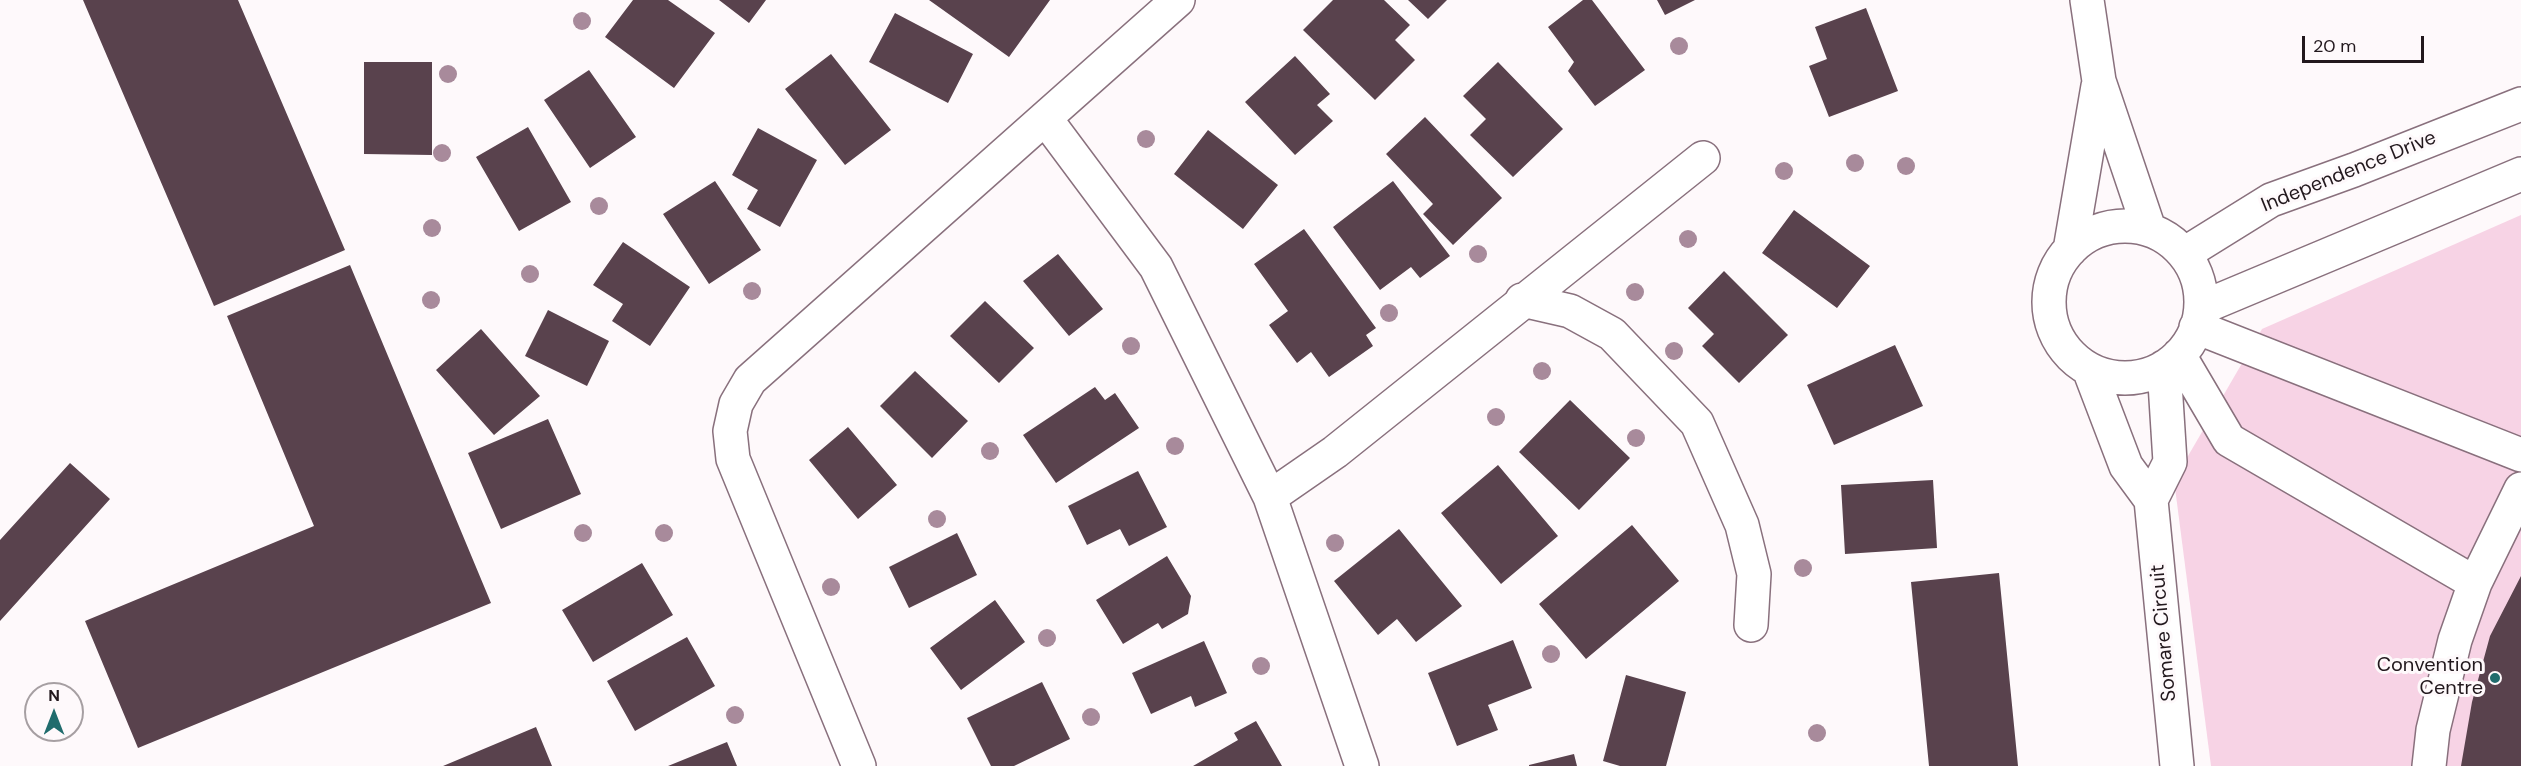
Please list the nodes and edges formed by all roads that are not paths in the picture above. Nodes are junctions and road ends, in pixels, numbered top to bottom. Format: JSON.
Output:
{"nodes":[{"id":1,"x":1178,"y":0,"type":"edge"},
{"id":2,"x":2087,"y":0,"type":"edge"},
{"id":3,"x":2099,"y":81,"type":"junction"},
{"id":4,"x":2521,"y":104,"type":"edge"},
{"id":5,"x":1045,"y":118,"type":"junction"},
{"id":6,"x":1702,"y":158,"type":"dead end"},
{"id":7,"x":2521,"y":174,"type":"edge"},
{"id":8,"x":2149,"y":229,"type":"junction"},
{"id":9,"x":2070,"y":250,"type":"junction"},
{"id":10,"x":2184,"y":254,"type":"junction"},
{"id":11,"x":1522,"y":300,"type":"junction"},
{"id":12,"x":2199,"y":318,"type":"junction"},
{"id":13,"x":2171,"y":361,"type":"junction"},
{"id":14,"x":2089,"y":369,"type":"junction"},
{"id":15,"x":2521,"y":455,"type":"edge"},
{"id":16,"x":2521,"y":489,"type":"edge"},
{"id":17,"x":1270,"y":497,"type":"junction"},
{"id":18,"x":2151,"y":500,"type":"junction"},
{"id":19,"x":2475,"y":584,"type":"junction"},
{"id":20,"x":1751,"y":625,"type":"dead end"},
{"id":21,"x":859,"y":766,"type":"edge"},
{"id":22,"x":1362,"y":766,"type":"edge"},
{"id":23,"x":2177,"y":766,"type":"edge"},
{"id":24,"x":2429,"y":766,"type":"edge"}],
"edges":[{"from":1,"to":5,"type":"street"},
{"from":2,"to":3,"type":"street"},
{"from":3,"to":8,"type":"street"},
{"from":3,"to":9,"type":"street"},
{"from":4,"to":10,"type":"street","name":"Independence Drive"},
{"from":5,"to":17,"type":"street"},
{"from":5,"to":21,"type":"street"},
{"from":6,"to":11,"type":"street"},
{"from":7,"to":12,"type":"street"},
{"from":8,"to":9,"type":"street"},
{"from":8,"to":10,"type":"street"},
{"from":9,"to":14,"type":"street"},
{"from":10,"to":12,"type":"street"},
{"from":11,"to":17,"type":"street"},
{"from":11,"to":20,"type":"street"},
{"from":12,"to":13,"type":"street"},
{"from":12,"to":15,"type":"street"},
{"from":13,"to":14,"type":"street"},
{"from":13,"to":18,"type":"street"},
{"from":13,"to":19,"type":"street"},
{"from":14,"to":18,"type":"street"},
{"from":16,"to":19,"type":"street"},
{"from":17,"to":22,"type":"street"},
{"from":18,"to":23,"type":"street","name":"Somare Circuit"},
{"from":19,"to":24,"type":"street"}]}
